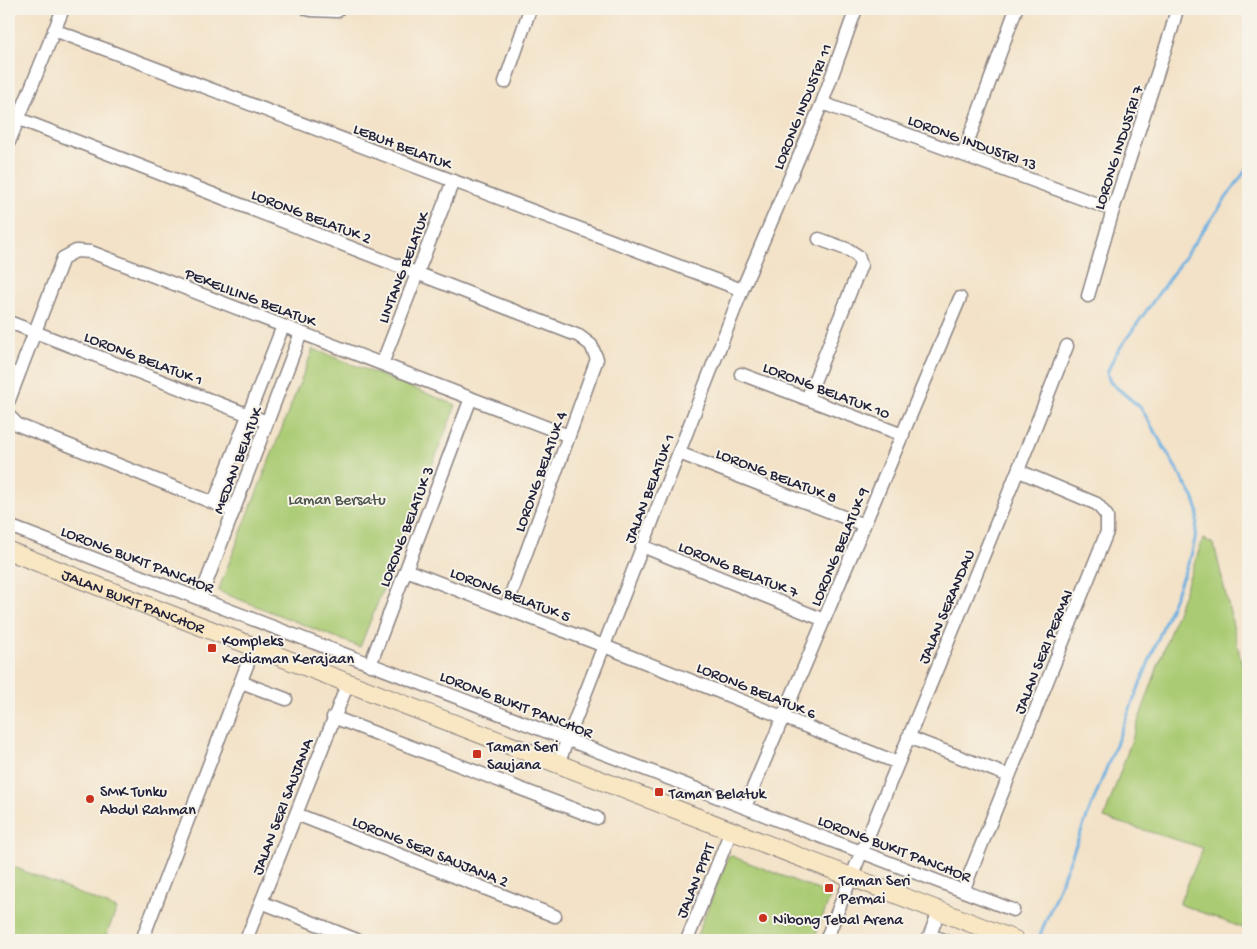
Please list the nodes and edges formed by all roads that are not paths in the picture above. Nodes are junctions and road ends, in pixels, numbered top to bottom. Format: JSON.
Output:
{"nodes":[{"id":1,"x":63,"y":9,"type":"edge"},
{"id":2,"x":307,"y":9,"type":"edge"},
{"id":3,"x":530,"y":9,"type":"edge"},
{"id":4,"x":856,"y":9,"type":"edge"},
{"id":5,"x":1016,"y":9,"type":"edge"},
{"id":6,"x":1177,"y":9,"type":"edge"},
{"id":7,"x":337,"y":10,"type":"edge"},
{"id":8,"x":54,"y":30,"type":"junction"},
{"id":9,"x":505,"y":82,"type":"dead end"},
{"id":10,"x":822,"y":103,"type":"junction"},
{"id":11,"x":19,"y":118,"type":"junction"},
{"id":12,"x":9,"y":142,"type":"edge"},
{"id":13,"x":963,"y":154,"type":"junction"},
{"id":14,"x":453,"y":181,"type":"junction"},
{"id":15,"x":1114,"y":210,"type":"junction"},
{"id":16,"x":771,"y":219,"type":"joint"},
{"id":17,"x":818,"y":239,"type":"dead end"},
{"id":18,"x":417,"y":273,"type":"junction"},
{"id":19,"x":742,"y":290,"type":"junction"},
{"id":20,"x":1088,"y":296,"type":"dead end"},
{"id":21,"x":960,"y":298,"type":"dead end"},
{"id":22,"x":9,"y":322,"type":"edge"},
{"id":23,"x":283,"y":326,"type":"junction"},
{"id":24,"x":35,"y":332,"type":"junction"},
{"id":25,"x":301,"y":333,"type":"junction"},
{"id":26,"x":591,"y":345,"type":"joint"},
{"id":27,"x":1066,"y":346,"type":"dead end"},
{"id":28,"x":382,"y":364,"type":"junction"},
{"id":29,"x":741,"y":374,"type":"dead end"},
{"id":30,"x":471,"y":398,"type":"junction"},
{"id":31,"x":807,"y":399,"type":"junction"},
{"id":32,"x":9,"y":400,"type":"edge"},
{"id":33,"x":248,"y":415,"type":"junction"},
{"id":34,"x":9,"y":416,"type":"edge"},
{"id":35,"x":268,"y":422,"type":"junction"},
{"id":36,"x":902,"y":435,"type":"junction"},
{"id":37,"x":569,"y":436,"type":"junction"},
{"id":38,"x":678,"y":453,"type":"junction"},
{"id":39,"x":1019,"y":471,"type":"junction"},
{"id":40,"x":214,"y":503,"type":"junction"},
{"id":41,"x":234,"y":511,"type":"junction"},
{"id":42,"x":864,"y":525,"type":"junction"},
{"id":43,"x":9,"y":526,"type":"edge"},
{"id":44,"x":642,"y":546,"type":"junction"},
{"id":45,"x":9,"y":551,"type":"edge"},
{"id":46,"x":406,"y":570,"type":"junction"},
{"id":47,"x":200,"y":599,"type":"junction"},
{"id":48,"x":506,"y":608,"type":"junction"},
{"id":49,"x":824,"y":620,"type":"junction"},
{"id":50,"x":604,"y":646,"type":"junction"},
{"id":51,"x":254,"y":647,"type":"junction"},
{"id":52,"x":370,"y":665,"type":"junction"},
{"id":53,"x":241,"y":682,"type":"junction"},
{"id":54,"x":348,"y":683,"type":"junction"},
{"id":55,"x":286,"y":699,"type":"dead end"},
{"id":56,"x":333,"y":717,"type":"junction"},
{"id":57,"x":783,"y":717,"type":"junction"},
{"id":58,"x":908,"y":737,"type":"junction"},
{"id":59,"x":568,"y":740,"type":"junction"},
{"id":60,"x":898,"y":763,"type":"junction"},
{"id":61,"x":558,"y":764,"type":"junction"},
{"id":62,"x":1009,"y":776,"type":"junction"},
{"id":63,"x":745,"y":807,"type":"junction"},
{"id":64,"x":296,"y":814,"type":"junction"},
{"id":65,"x":596,"y":818,"type":"dead end"},
{"id":66,"x":730,"y":831,"type":"junction"},
{"id":67,"x":861,"y":852,"type":"junction"},
{"id":68,"x":851,"y":877,"type":"junction"},
{"id":69,"x":963,"y":891,"type":"junction"},
{"id":70,"x":261,"y":902,"type":"junction"},
{"id":71,"x":1013,"y":910,"type":"dead end"},
{"id":72,"x":939,"y":911,"type":"junction"},
{"id":73,"x":555,"y":916,"type":"dead end"},
{"id":74,"x":929,"y":938,"type":"edge"},
{"id":75,"x":142,"y":940,"type":"edge"},
{"id":76,"x":246,"y":940,"type":"edge"},
{"id":77,"x":357,"y":940,"type":"edge"},
{"id":78,"x":687,"y":940,"type":"edge"},
{"id":79,"x":826,"y":940,"type":"edge"},
{"id":80,"x":944,"y":940,"type":"edge"},
{"id":81,"x":1014,"y":940,"type":"edge"}],
"edges":[{"from":1,"to":8,"type":"street"},
{"from":2,"to":7,"type":"street"},
{"from":3,"to":9,"type":"street"},
{"from":4,"to":10,"type":"street","name":"LORONG INDUSTRI 11"},
{"from":5,"to":13,"type":"street"},
{"from":6,"to":15,"type":"street","name":"LORONG INDUSTRI 7"},
{"from":8,"to":11,"type":"street"},
{"from":8,"to":14,"type":"street","name":"LEBUH BELATUK"},
{"from":10,"to":13,"type":"street","name":"LORONG INDUSTRI 13"},
{"from":10,"to":16,"type":"street","name":"LORONG INDUSTRI 11"},
{"from":11,"to":12,"type":"street"},
{"from":11,"to":18,"type":"street","name":"LORONG BELATUK 2"},
{"from":13,"to":15,"type":"street","name":"LORONG INDUSTRI 13"},
{"from":14,"to":18,"type":"street","name":"LINTANG BELATUK"},
{"from":14,"to":19,"type":"street","name":"LEBUH BELATUK"},
{"from":15,"to":20,"type":"street","name":"LORONG INDUSTRI 7"},
{"from":16,"to":19,"type":"street","name":"JALAN BELATUK 1"},
{"from":17,"to":31,"type":"street"},
{"from":18,"to":26,"type":"street","name":"LORONG BELATUK 2"},
{"from":18,"to":28,"type":"street","name":"LINTANG BELATUK"},
{"from":19,"to":38,"type":"street","name":"JALAN BELATUK 1"},
{"from":21,"to":36,"type":"street","name":"LORONG BELATUK 9"},
{"from":22,"to":24,"type":"street","name":"LORONG BELATUK 1"},
{"from":23,"to":24,"type":"street","name":"PEKELILING BELATUK"},
{"from":23,"to":25,"type":"street","name":"PEKELILING BELATUK"},
{"from":23,"to":33,"type":"street","name":"MEDAN BELATUK"},
{"from":24,"to":32,"type":"street","name":"PEKELILING BELATUK"},
{"from":24,"to":33,"type":"street","name":"LORONG BELATUK 1"},
{"from":25,"to":28,"type":"street","name":"PEKELILING BELATUK"},
{"from":25,"to":35,"type":"street","name":"MEDAN BELATUK"},
{"from":26,"to":37,"type":"street","name":"LORONG BELATUK 4"},
{"from":27,"to":39,"type":"street","name":"JALAN SERANDAU"},
{"from":28,"to":30,"type":"street","name":"PEKELILING BELATUK"},
{"from":29,"to":31,"type":"street","name":"LORONG BELATUK 10"},
{"from":30,"to":37,"type":"street","name":"PEKELILING BELATUK"},
{"from":30,"to":46,"type":"street","name":"LORONG BELATUK 3"},
{"from":31,"to":36,"type":"street","name":"LORONG BELATUK 10"},
{"from":33,"to":35,"type":"street","name":"LORONG BELATUK 1"},
{"from":33,"to":40,"type":"street","name":"MEDAN BELATUK"},
{"from":34,"to":40,"type":"street"},
{"from":35,"to":41,"type":"street","name":"MEDAN BELATUK"},
{"from":36,"to":42,"type":"street","name":"LORONG BELATUK 9"},
{"from":37,"to":48,"type":"street","name":"LORONG BELATUK 4"},
{"from":38,"to":42,"type":"street","name":"LORONG BELATUK 8"},
{"from":38,"to":44,"type":"street","name":"JALAN BELATUK 1"},
{"from":39,"to":58,"type":"street","name":"JALAN SERANDAU"},
{"from":39,"to":62,"type":"street","name":"JALAN SERI PERMAI"},
{"from":40,"to":41,"type":"street"},
{"from":41,"to":47,"type":"street","name":"MEDAN BELATUK"},
{"from":42,"to":49,"type":"street","name":"LORONG BELATUK 9"},
{"from":43,"to":47,"type":"street","name":"LORONG BUKIT PANCHOR"},
{"from":44,"to":49,"type":"street","name":"LORONG BELATUK 7"},
{"from":44,"to":50,"type":"street","name":"JALAN BELATUK 1"},
{"from":45,"to":51,"type":"main road","name":"JALAN BUKIT PANCHOR"},
{"from":46,"to":48,"type":"street","name":"LORONG BELATUK 5"},
{"from":46,"to":52,"type":"street","name":"LORONG BELATUK 3"},
{"from":47,"to":52,"type":"street","name":"LORONG BUKIT PANCHOR"},
{"from":48,"to":50,"type":"street","name":"LORONG BELATUK 5"},
{"from":49,"to":57,"type":"street","name":"LORONG BELATUK 9"},
{"from":50,"to":57,"type":"street","name":"LORONG BELATUK 6"},
{"from":50,"to":59,"type":"street","name":"JALAN BELATUK 1"},
{"from":51,"to":53,"type":"street"},
{"from":51,"to":54,"type":"main road","name":"JALAN BUKIT PANCHOR"},
{"from":52,"to":59,"type":"street","name":"LORONG BUKIT PANCHOR"},
{"from":53,"to":55,"type":"street"},
{"from":53,"to":75,"type":"street"},
{"from":54,"to":56,"type":"street","name":"JALAN SERI SAUJANA"},
{"from":54,"to":61,"type":"main road","name":"JALAN BUKIT PANCHOR"},
{"from":56,"to":64,"type":"street","name":"JALAN SERI SAUJANA"},
{"from":56,"to":65,"type":"street"},
{"from":57,"to":60,"type":"street","name":"LORONG BELATUK 6"},
{"from":57,"to":63,"type":"street","name":"LORONG BELATUK 9"},
{"from":58,"to":60,"type":"street","name":"JALAN SERANDAU"},
{"from":58,"to":62,"type":"street"},
{"from":59,"to":61,"type":"street","name":"JALAN BELATUK 1"},
{"from":59,"to":63,"type":"street","name":"LORONG BUKIT PANCHOR"},
{"from":60,"to":67,"type":"street","name":"JALAN SERANDAU"},
{"from":61,"to":66,"type":"main road","name":"JALAN BUKIT PANCHOR"},
{"from":62,"to":69,"type":"street","name":"JALAN SERI PERMAI"},
{"from":63,"to":67,"type":"street","name":"LORONG BUKIT PANCHOR"},
{"from":64,"to":70,"type":"street","name":"JALAN SERI SAUJANA"},
{"from":64,"to":73,"type":"street","name":"LORONG SERI SAUJANA 2"},
{"from":66,"to":68,"type":"main road","name":"JALAN BUKIT PANCHOR"},
{"from":66,"to":78,"type":"street","name":"JALAN PIPIT"},
{"from":67,"to":68,"type":"street","name":"JALAN SERANDAU"},
{"from":67,"to":69,"type":"street","name":"LORONG BUKIT PANCHOR"},
{"from":68,"to":72,"type":"main road","name":"JALAN BUKIT PANCHOR"},
{"from":68,"to":79,"type":"street","name":"JALAN SERANDAU"},
{"from":69,"to":71,"type":"street","name":"LORONG BUKIT PANCHOR"},
{"from":70,"to":76,"type":"street","name":"JALAN SERI SAUJANA"},
{"from":70,"to":77,"type":"street"},
{"from":72,"to":74,"type":"street"},
{"from":72,"to":81,"type":"main road","name":"JALAN BUKIT PANCHOR"},
{"from":74,"to":80,"type":"street"}]}
